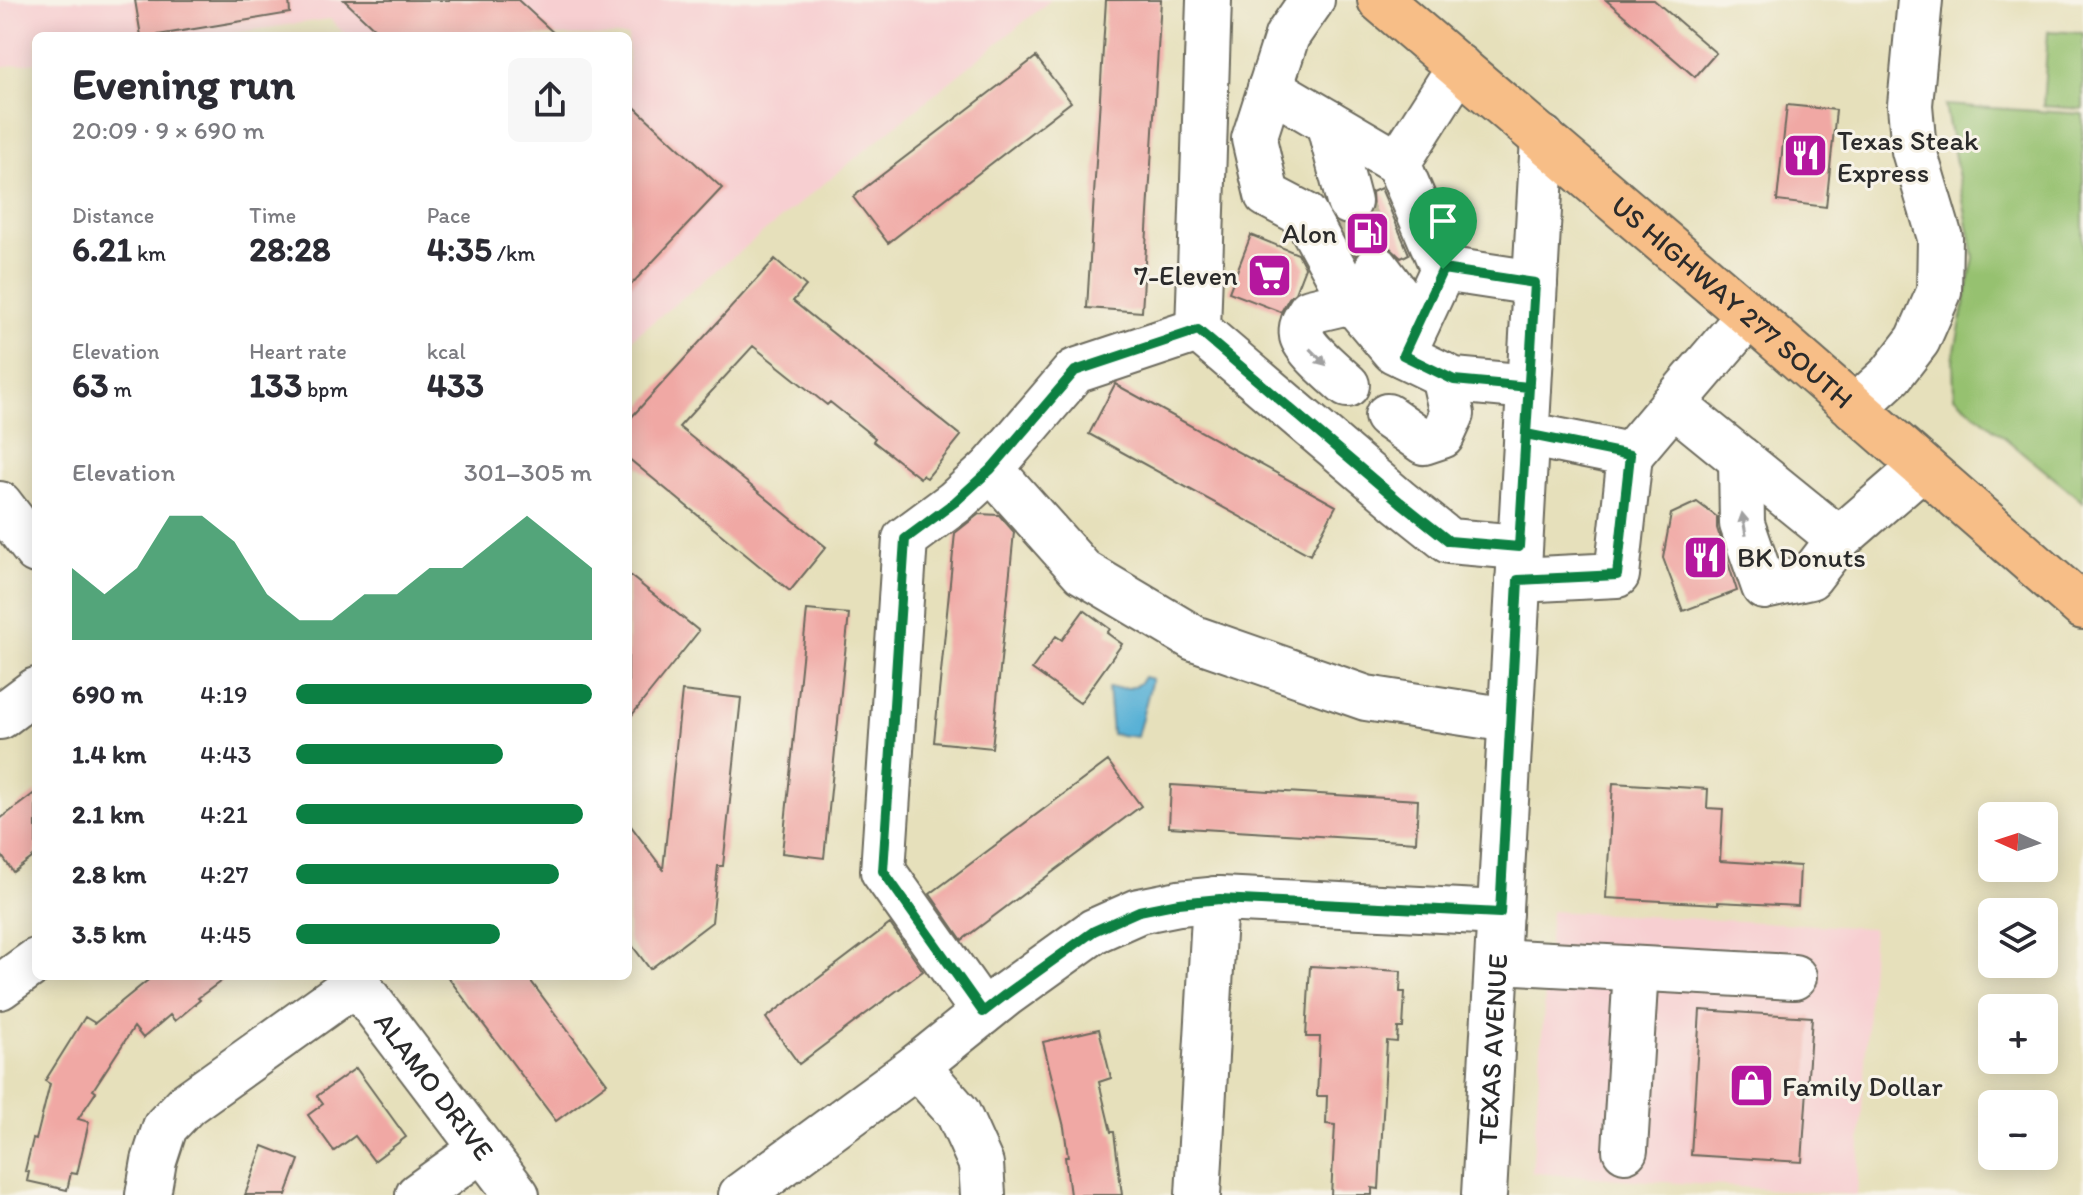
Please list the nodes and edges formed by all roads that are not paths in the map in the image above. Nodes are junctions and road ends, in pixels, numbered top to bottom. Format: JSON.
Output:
{"nodes":[{"id":1,"x":1209,"y":0,"type":"edge"},
{"id":2,"x":1312,"y":0,"type":"edge"},
{"id":3,"x":1380,"y":0,"type":"edge"},
{"id":4,"x":1920,"y":0,"type":"edge"},
{"id":5,"x":1459,"y":67,"type":"junction"},
{"id":6,"x":1270,"y":88,"type":"junction"},
{"id":7,"x":1328,"y":122,"type":"junction"},
{"id":8,"x":1543,"y":138,"type":"junction"},
{"id":9,"x":1398,"y":163,"type":"junction"},
{"id":10,"x":1349,"y":202,"type":"tunnel mouth"},
{"id":11,"x":1443,"y":269,"type":"junction"},
{"id":12,"x":1535,"y":283,"type":"junction"},
{"id":13,"x":1365,"y":285,"type":"junction"},
{"id":14,"x":1749,"y":315,"type":"junction"},
{"id":15,"x":1198,"y":330,"type":"junction"},
{"id":16,"x":1410,"y":338,"type":"junction"},
{"id":17,"x":1443,"y":375,"type":"junction"},
{"id":18,"x":1347,"y":385,"type":"dead end"},
{"id":19,"x":1529,"y":387,"type":"junction"},
{"id":20,"x":1673,"y":404,"type":"junction"},
{"id":21,"x":1855,"y":408,"type":"junction"},
{"id":22,"x":1387,"y":416,"type":"dead end"},
{"id":23,"x":1526,"y":434,"type":"junction"},
{"id":24,"x":1630,"y":455,"type":"junction"},
{"id":25,"x":1741,"y":459,"type":"junction"},
{"id":26,"x":1922,"y":467,"type":"junction"},
{"id":27,"x":991,"y":469,"type":"junction"},
{"id":28,"x":0,"y":504,"type":"edge"},
{"id":29,"x":1839,"y":539,"type":"junction"},
{"id":30,"x":32,"y":546,"type":"edge"},
{"id":31,"x":1518,"y":564,"type":"junction"},
{"id":32,"x":2083,"y":607,"type":"edge"},
{"id":33,"x":32,"y":693,"type":"edge"},
{"id":34,"x":0,"y":717,"type":"edge"},
{"id":35,"x":1509,"y":720,"type":"junction"},
{"id":36,"x":1215,"y":899,"type":"junction"},
{"id":37,"x":1500,"y":913,"type":"junction"},
{"id":38,"x":1498,"y":961,"type":"junction"},
{"id":39,"x":32,"y":964,"type":"edge"},
{"id":40,"x":1636,"y":969,"type":"junction"},
{"id":41,"x":1794,"y":977,"type":"dead end"},
{"id":42,"x":353,"y":980,"type":"edge"},
{"id":43,"x":0,"y":987,"type":"edge"},
{"id":44,"x":983,"y":1012,"type":"junction"},
{"id":45,"x":917,"y":1066,"type":"junction"},
{"id":46,"x":482,"y":1149,"type":"junction"},
{"id":47,"x":1625,"y":1150,"type":"dead end"},
{"id":48,"x":778,"y":1181,"type":"edge"},
{"id":49,"x":148,"y":1195,"type":"edge"},
{"id":50,"x":418,"y":1195,"type":"edge"},
{"id":51,"x":517,"y":1195,"type":"edge"},
{"id":52,"x":741,"y":1195,"type":"edge"},
{"id":53,"x":983,"y":1195,"type":"edge"},
{"id":54,"x":1198,"y":1195,"type":"edge"},
{"id":55,"x":1484,"y":1195,"type":"edge"}],
"edges":[{"from":1,"to":15,"type":"street"},
{"from":2,"to":6,"type":"street"},
{"from":3,"to":5,"type":"highway","name":"US HIGHWAY 277 SOUTH"},
{"from":4,"to":21,"type":"street"},
{"from":5,"to":8,"type":"highway","name":"US HIGHWAY 277 SOUTH"},
{"from":5,"to":9,"type":"street"},
{"from":6,"to":7,"type":"street"},
{"from":6,"to":13,"type":"street"},
{"from":7,"to":9,"type":"street"},
{"from":7,"to":10,"type":"street"},
{"from":8,"to":12,"type":"street","name":"TEXAS AVENUE"},
{"from":8,"to":14,"type":"highway","name":"US HIGHWAY 277 SOUTH"},
{"from":9,"to":11,"type":"street"},
{"from":11,"to":12,"type":"street"},
{"from":11,"to":16,"type":"street"},
{"from":12,"to":19,"type":"street","name":"TEXAS AVENUE"},
{"from":13,"to":16,"type":"street"},
{"from":13,"to":18,"type":"street","one_way":true},
{"from":14,"to":20,"type":"street"},
{"from":14,"to":21,"type":"highway","name":"US HIGHWAY 277 SOUTH"},
{"from":15,"to":27,"type":"street"},
{"from":15,"to":31,"type":"street"},
{"from":16,"to":17,"type":"street"},
{"from":17,"to":19,"type":"street"},
{"from":17,"to":22,"type":"street"},
{"from":19,"to":23,"type":"street","name":"TEXAS AVENUE"},
{"from":20,"to":24,"type":"street"},
{"from":20,"to":25,"type":"street"},
{"from":21,"to":26,"type":"highway","name":"US HIGHWAY 277 SOUTH"},
{"from":23,"to":24,"type":"street"},
{"from":23,"to":31,"type":"street","name":"TEXAS AVENUE"},
{"from":24,"to":31,"type":"street"},
{"from":25,"to":29,"type":"street"},
{"from":29,"to":25,"type":"street","one_way":true},
{"from":26,"to":29,"type":"street"},
{"from":26,"to":32,"type":"highway","name":"US HIGHWAY 277 SOUTH"},
{"from":27,"to":35,"type":"street"},
{"from":27,"to":44,"type":"street"},
{"from":28,"to":30,"type":"street"},
{"from":31,"to":35,"type":"street","name":"TEXAS AVENUE"},
{"from":33,"to":34,"type":"street"},
{"from":35,"to":37,"type":"street","name":"TEXAS AVENUE"},
{"from":36,"to":37,"type":"street"},
{"from":36,"to":44,"type":"street"},
{"from":36,"to":54,"type":"street"},
{"from":37,"to":38,"type":"street","name":"TEXAS AVENUE"},
{"from":38,"to":40,"type":"street"},
{"from":38,"to":55,"type":"street","name":"TEXAS AVENUE"},
{"from":39,"to":43,"type":"street"},
{"from":40,"to":41,"type":"street"},
{"from":40,"to":47,"type":"street"},
{"from":42,"to":46,"type":"street","name":"ALAMO DRIVE"},
{"from":42,"to":49,"type":"street"},
{"from":44,"to":45,"type":"street"},
{"from":45,"to":48,"type":"street"},
{"from":45,"to":53,"type":"street"},
{"from":46,"to":50,"type":"street"},
{"from":46,"to":51,"type":"street","name":"ALAMO DRIVE"},
{"from":48,"to":52,"type":"street"}]}
